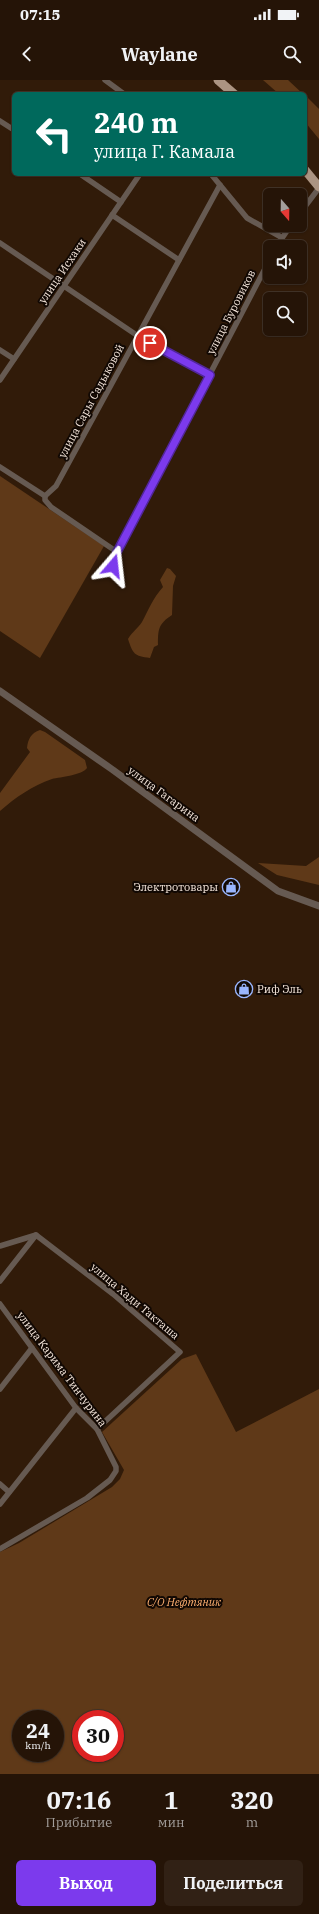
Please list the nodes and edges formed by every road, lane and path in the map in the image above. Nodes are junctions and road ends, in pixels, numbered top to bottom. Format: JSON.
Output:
{"nodes":[{"id":1,"x":105,"y":80,"type":"edge"},
{"id":2,"x":218,"y":80,"type":"edge"},
{"id":3,"x":121,"y":92,"type":"edge"},
{"id":4,"x":232,"y":92,"type":"edge"},
{"id":5,"x":0,"y":120,"type":"edge"},
{"id":6,"x":12,"y":129,"type":"edge"},
{"id":7,"x":307,"y":173,"type":"edge"},
{"id":8,"x":83,"y":176,"type":"edge"},
{"id":9,"x":139,"y":176,"type":"edge"},
{"id":10,"x":213,"y":176,"type":"edge"},
{"id":11,"x":220,"y":185,"type":"junction"},
{"id":12,"x":319,"y":188,"type":"edge"},
{"id":13,"x":121,"y":202,"type":"junction"},
{"id":14,"x":307,"y":204,"type":"edge"},
{"id":15,"x":112,"y":215,"type":"junction"},
{"id":16,"x":285,"y":232,"type":"edge"},
{"id":17,"x":281,"y":237,"type":"junction"},
{"id":18,"x":280,"y":240,"type":"edge"},
{"id":19,"x":0,"y":243,"type":"edge"},
{"id":20,"x":179,"y":260,"type":"junction"},
{"id":21,"x":263,"y":273,"type":"edge"},
{"id":22,"x":64,"y":286,"type":"junction"},
{"id":23,"x":138,"y":336,"type":"junction"},
{"id":24,"x":0,"y":350,"type":"edge"},
{"id":25,"x":14,"y":359,"type":"junction"},
{"id":26,"x":210,"y":375,"type":"junction"},
{"id":27,"x":0,"y":380,"type":"edge"},
{"id":28,"x":0,"y":467,"type":"edge"},
{"id":29,"x":45,"y":496,"type":"junction"},
{"id":30,"x":117,"y":552,"type":"junction"},
{"id":31,"x":113,"y":566,"type":"dead end"},
{"id":32,"x":0,"y":691,"type":"edge"},
{"id":33,"x":319,"y":906,"type":"edge"},
{"id":34,"x":36,"y":1235,"type":"junction"},
{"id":35,"x":0,"y":1246,"type":"edge"},
{"id":36,"x":0,"y":1281,"type":"edge"},
{"id":37,"x":0,"y":1304,"type":"edge"},
{"id":38,"x":32,"y":1348,"type":"junction"},
{"id":39,"x":0,"y":1389,"type":"edge"},
{"id":40,"x":76,"y":1408,"type":"junction"},
{"id":41,"x":97,"y":1429,"type":"junction"},
{"id":42,"x":0,"y":1484,"type":"edge"},
{"id":43,"x":9,"y":1492,"type":"junction"},
{"id":44,"x":0,"y":1504,"type":"edge"},
{"id":45,"x":0,"y":1549,"type":"edge"}],
"edges":[{"from":1,"to":3,"type":"street"},
{"from":2,"to":4,"type":"main road"},
{"from":5,"to":6,"type":"street"},
{"from":7,"to":12,"type":"main road"},
{"from":8,"to":13,"type":"street"},
{"from":9,"to":13,"type":"street","name":"улица Исхаки"},
{"from":10,"to":11,"type":"street"},
{"from":11,"to":17,"type":"street"},
{"from":11,"to":20,"type":"street","name":"улица Сары Садыковой"},
{"from":12,"to":14,"type":"street"},
{"from":13,"to":15,"type":"street","name":"улица Исхаки"},
{"from":15,"to":20,"type":"street"},
{"from":15,"to":22,"type":"street","name":"улица Исхаки"},
{"from":16,"to":17,"type":"street"},
{"from":17,"to":18,"type":"street"},
{"from":19,"to":22,"type":"street"},
{"from":20,"to":23,"type":"street","name":"улица Сары Садыковой"},
{"from":21,"to":26,"type":"street","name":"улица Буровиков"},
{"from":22,"to":23,"type":"street"},
{"from":22,"to":25,"type":"street","name":"улица Исхаки"},
{"from":23,"to":26,"type":"street"},
{"from":23,"to":29,"type":"street","name":"улица Сары Садыковой"},
{"from":24,"to":25,"type":"street"},
{"from":25,"to":27,"type":"street","name":"улица Исхаки"},
{"from":26,"to":30,"type":"street","name":"улица Буровиков"},
{"from":28,"to":29,"type":"street"},
{"from":29,"to":30,"type":"street"},
{"from":30,"to":31,"type":"street","name":"улица Буровиков"},
{"from":32,"to":33,"type":"street","name":"улица Гагарина"},
{"from":34,"to":35,"type":"street"},
{"from":34,"to":36,"type":"street"},
{"from":34,"to":41,"type":"street","name":"улица Хади Такташа"},
{"from":37,"to":38,"type":"street","name":"улица Карима Тинчурина"},
{"from":38,"to":39,"type":"street"},
{"from":38,"to":40,"type":"street","name":"улица Карима Тинчурина"},
{"from":40,"to":41,"type":"street","name":"улица Карима Тинчурина"},
{"from":40,"to":43,"type":"street"},
{"from":41,"to":45,"type":"street","name":"улица Карима Тинчурина"},
{"from":42,"to":43,"type":"street"},
{"from":43,"to":44,"type":"street"}]}
